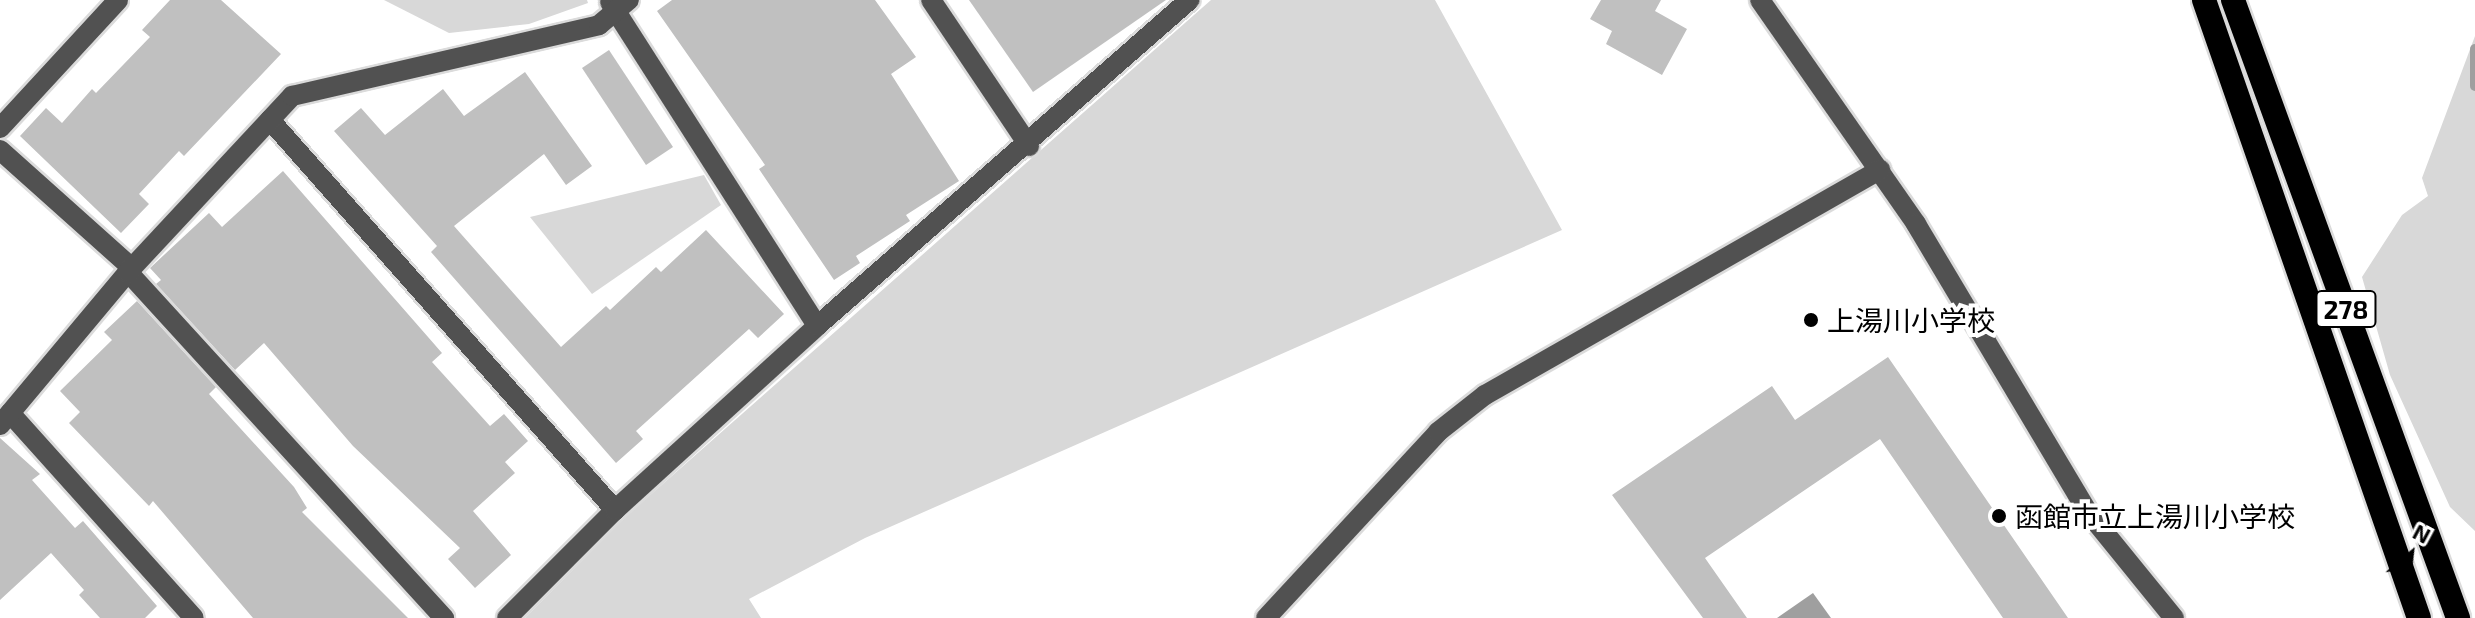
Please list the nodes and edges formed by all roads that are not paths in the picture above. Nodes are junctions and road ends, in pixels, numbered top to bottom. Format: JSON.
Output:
{"nodes":[{"id":1,"x":118,"y":0,"type":"edge"},
{"id":2,"x":931,"y":0,"type":"edge"},
{"id":3,"x":1190,"y":0,"type":"edge"},
{"id":4,"x":1760,"y":0,"type":"edge"},
{"id":5,"x":2204,"y":0,"type":"edge"},
{"id":6,"x":2233,"y":0,"type":"edge"},
{"id":7,"x":618,"y":4,"type":"edge"},
{"id":8,"x":270,"y":120,"type":"junction"},
{"id":9,"x":0,"y":128,"type":"edge"},
{"id":10,"x":1029,"y":146,"type":"junction"},
{"id":11,"x":0,"y":150,"type":"edge"},
{"id":12,"x":1880,"y":170,"type":"junction"},
{"id":13,"x":130,"y":270,"type":"junction"},
{"id":14,"x":817,"y":326,"type":"junction"},
{"id":15,"x":5,"y":419,"type":"edge"},
{"id":16,"x":615,"y":510,"type":"junction"},
{"id":17,"x":194,"y":618,"type":"edge"},
{"id":18,"x":444,"y":618,"type":"edge"},
{"id":19,"x":507,"y":618,"type":"edge"},
{"id":20,"x":1266,"y":618,"type":"edge"},
{"id":21,"x":2174,"y":618,"type":"edge"},
{"id":22,"x":2419,"y":618,"type":"edge"},
{"id":23,"x":2458,"y":618,"type":"edge"}],
"edges":[{"from":1,"to":9,"type":"street"},
{"from":2,"to":10,"type":"street"},
{"from":3,"to":10,"type":"street"},
{"from":4,"to":12,"type":"street"},
{"from":5,"to":22,"type":"highway","number":"278"},
{"from":6,"to":23,"type":"highway","number":"278"},
{"from":7,"to":8,"type":"street"},
{"from":7,"to":14,"type":"street"},
{"from":8,"to":13,"type":"street"},
{"from":8,"to":16,"type":"street"},
{"from":10,"to":14,"type":"street"},
{"from":11,"to":13,"type":"street"},
{"from":12,"to":20,"type":"street"},
{"from":12,"to":21,"type":"street"},
{"from":13,"to":15,"type":"street"},
{"from":13,"to":18,"type":"street"},
{"from":14,"to":16,"type":"street"},
{"from":15,"to":17,"type":"street"},
{"from":16,"to":19,"type":"street"}]}
